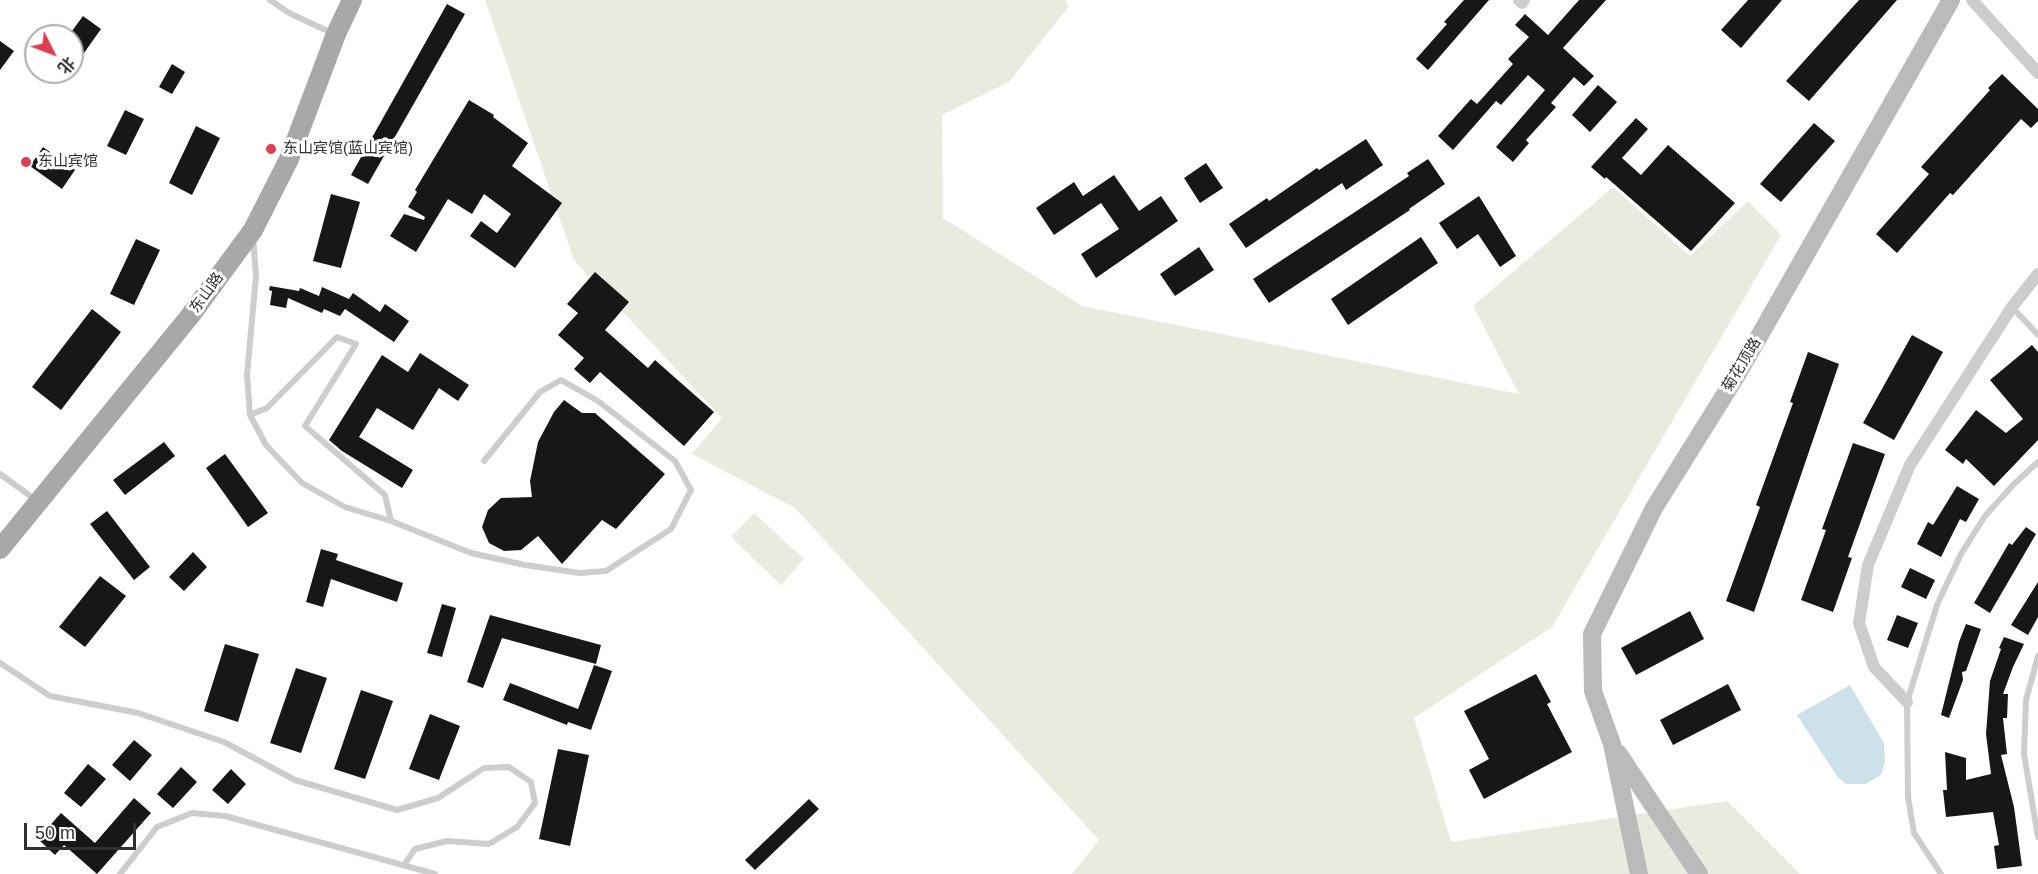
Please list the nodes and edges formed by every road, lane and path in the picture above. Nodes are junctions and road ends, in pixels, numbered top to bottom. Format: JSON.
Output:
{"nodes":[{"id":1,"x":270,"y":0,"type":"edge"},
{"id":2,"x":352,"y":0,"type":"edge"},
{"id":3,"x":1519,"y":0,"type":"edge"},
{"id":4,"x":1524,"y":0,"type":"edge"},
{"id":5,"x":1951,"y":0,"type":"edge"},
{"id":6,"x":1972,"y":0,"type":"edge"},
{"id":7,"x":336,"y":34,"type":"junction"},
{"id":8,"x":2038,"y":73,"type":"edge"},
{"id":9,"x":253,"y":230,"type":"junction"},
{"id":10,"x":2038,"y":274,"type":"edge"},
{"id":11,"x":2012,"y":307,"type":"junction"},
{"id":12,"x":2038,"y":334,"type":"edge"},
{"id":13,"x":250,"y":415,"type":"junction"},
{"id":14,"x":484,"y":461,"type":"dead end"},
{"id":15,"x":2038,"y":462,"type":"edge"},
{"id":16,"x":0,"y":474,"type":"edge"},
{"id":17,"x":38,"y":502,"type":"junction"},
{"id":18,"x":391,"y":521,"type":"junction"},
{"id":19,"x":0,"y":549,"type":"edge"},
{"id":20,"x":2038,"y":656,"type":"edge"},
{"id":21,"x":0,"y":663,"type":"edge"},
{"id":22,"x":1907,"y":702,"type":"junction"},
{"id":23,"x":1612,"y":744,"type":"junction"},
{"id":24,"x":2038,"y":837,"type":"edge"},
{"id":25,"x":404,"y":865,"type":"junction"},
{"id":26,"x":120,"y":874,"type":"edge"},
{"id":27,"x":435,"y":874,"type":"edge"},
{"id":28,"x":1639,"y":874,"type":"edge"},
{"id":29,"x":1699,"y":874,"type":"edge"},
{"id":30,"x":1941,"y":874,"type":"edge"}],
"edges":[{"from":1,"to":7,"type":"lane"},
{"from":2,"to":7,"type":"main road","name":"东山路"},
{"from":3,"to":4,"type":"street"},
{"from":5,"to":23,"type":"street","name":"菊花顶路"},
{"from":6,"to":8,"type":"street"},
{"from":7,"to":9,"type":"main road","name":"东山路"},
{"from":9,"to":13,"type":"lane"},
{"from":9,"to":17,"type":"main road","name":"东山路"},
{"from":10,"to":11,"type":"street"},
{"from":11,"to":12,"type":"lane"},
{"from":11,"to":22,"type":"street"},
{"from":13,"to":18,"type":"lane"},
{"from":13,"to":18,"type":"lane"},
{"from":14,"to":18,"type":"lane"},
{"from":15,"to":22,"type":"lane"},
{"from":16,"to":17,"type":"lane"},
{"from":17,"to":19,"type":"main road","name":"东山路"},
{"from":20,"to":24,"type":"lane"},
{"from":21,"to":25,"type":"lane"},
{"from":22,"to":30,"type":"lane"},
{"from":23,"to":28,"type":"street","name":"菊花顶路"},
{"from":23,"to":29,"type":"street","name":"菊花顶路"},
{"from":25,"to":26,"type":"lane"},
{"from":25,"to":27,"type":"lane"}]}
